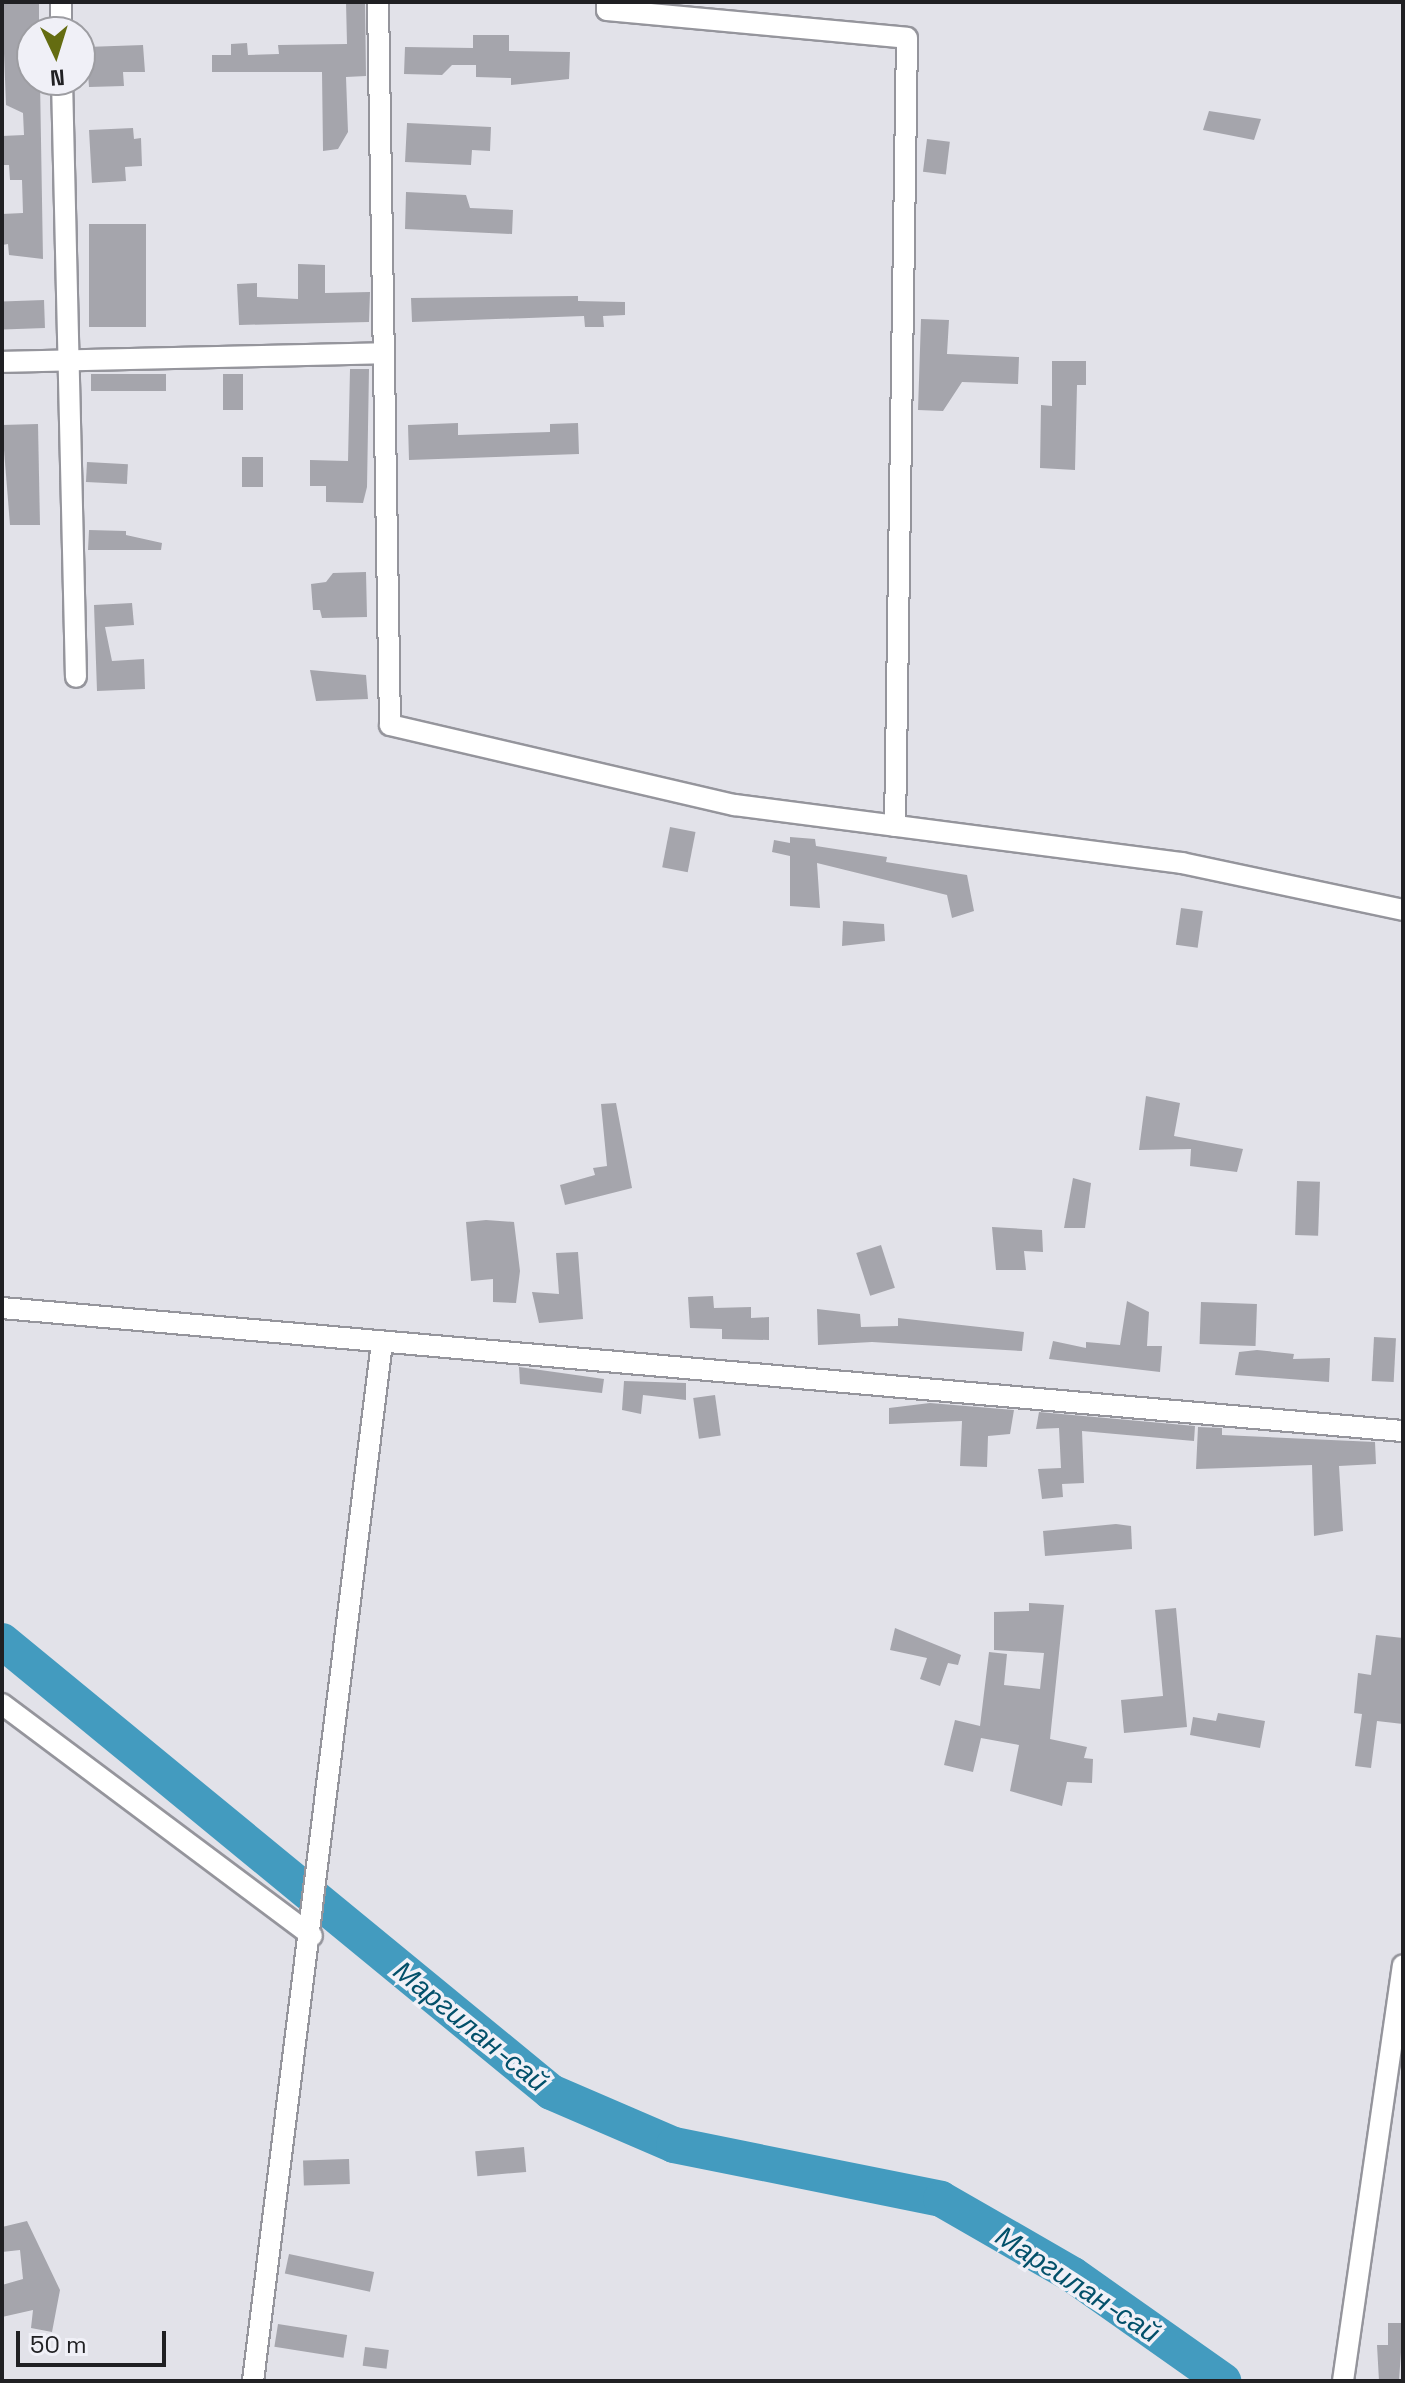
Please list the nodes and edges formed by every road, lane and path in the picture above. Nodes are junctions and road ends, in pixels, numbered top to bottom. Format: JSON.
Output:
{"nodes":[{"id":1,"x":378,"y":2,"type":"edge"},
{"id":2,"x":607,"y":2,"type":"edge"},
{"id":3,"x":62,"y":96,"type":"edge"},
{"id":4,"x":384,"y":353,"type":"junction"},
{"id":5,"x":2,"y":362,"type":"edge"},
{"id":6,"x":69,"y":362,"type":"junction"},
{"id":7,"x":76,"y":677,"type":"dead end"},
{"id":8,"x":895,"y":826,"type":"junction"},
{"id":9,"x":1403,"y":910,"type":"edge"},
{"id":10,"x":2,"y":1308,"type":"edge"},
{"id":11,"x":382,"y":1342,"type":"junction"},
{"id":12,"x":1403,"y":1431,"type":"edge"},
{"id":13,"x":2,"y":1704,"type":"edge"},
{"id":14,"x":312,"y":1936,"type":"junction"},
{"id":15,"x":1403,"y":1965,"type":"edge"},
{"id":16,"x":253,"y":2381,"type":"edge"},
{"id":17,"x":1343,"y":2381,"type":"edge"}],
"edges":[{"from":1,"to":4,"type":"street"},
{"from":2,"to":8,"type":"street"},
{"from":3,"to":6,"type":"street"},
{"from":4,"to":6,"type":"street"},
{"from":4,"to":8,"type":"street"},
{"from":5,"to":6,"type":"street"},
{"from":6,"to":7,"type":"street"},
{"from":8,"to":9,"type":"street"},
{"from":10,"to":11,"type":"street"},
{"from":11,"to":12,"type":"street"},
{"from":11,"to":14,"type":"street"},
{"from":13,"to":14,"type":"street"},
{"from":14,"to":16,"type":"street"},
{"from":15,"to":17,"type":"street"}]}
